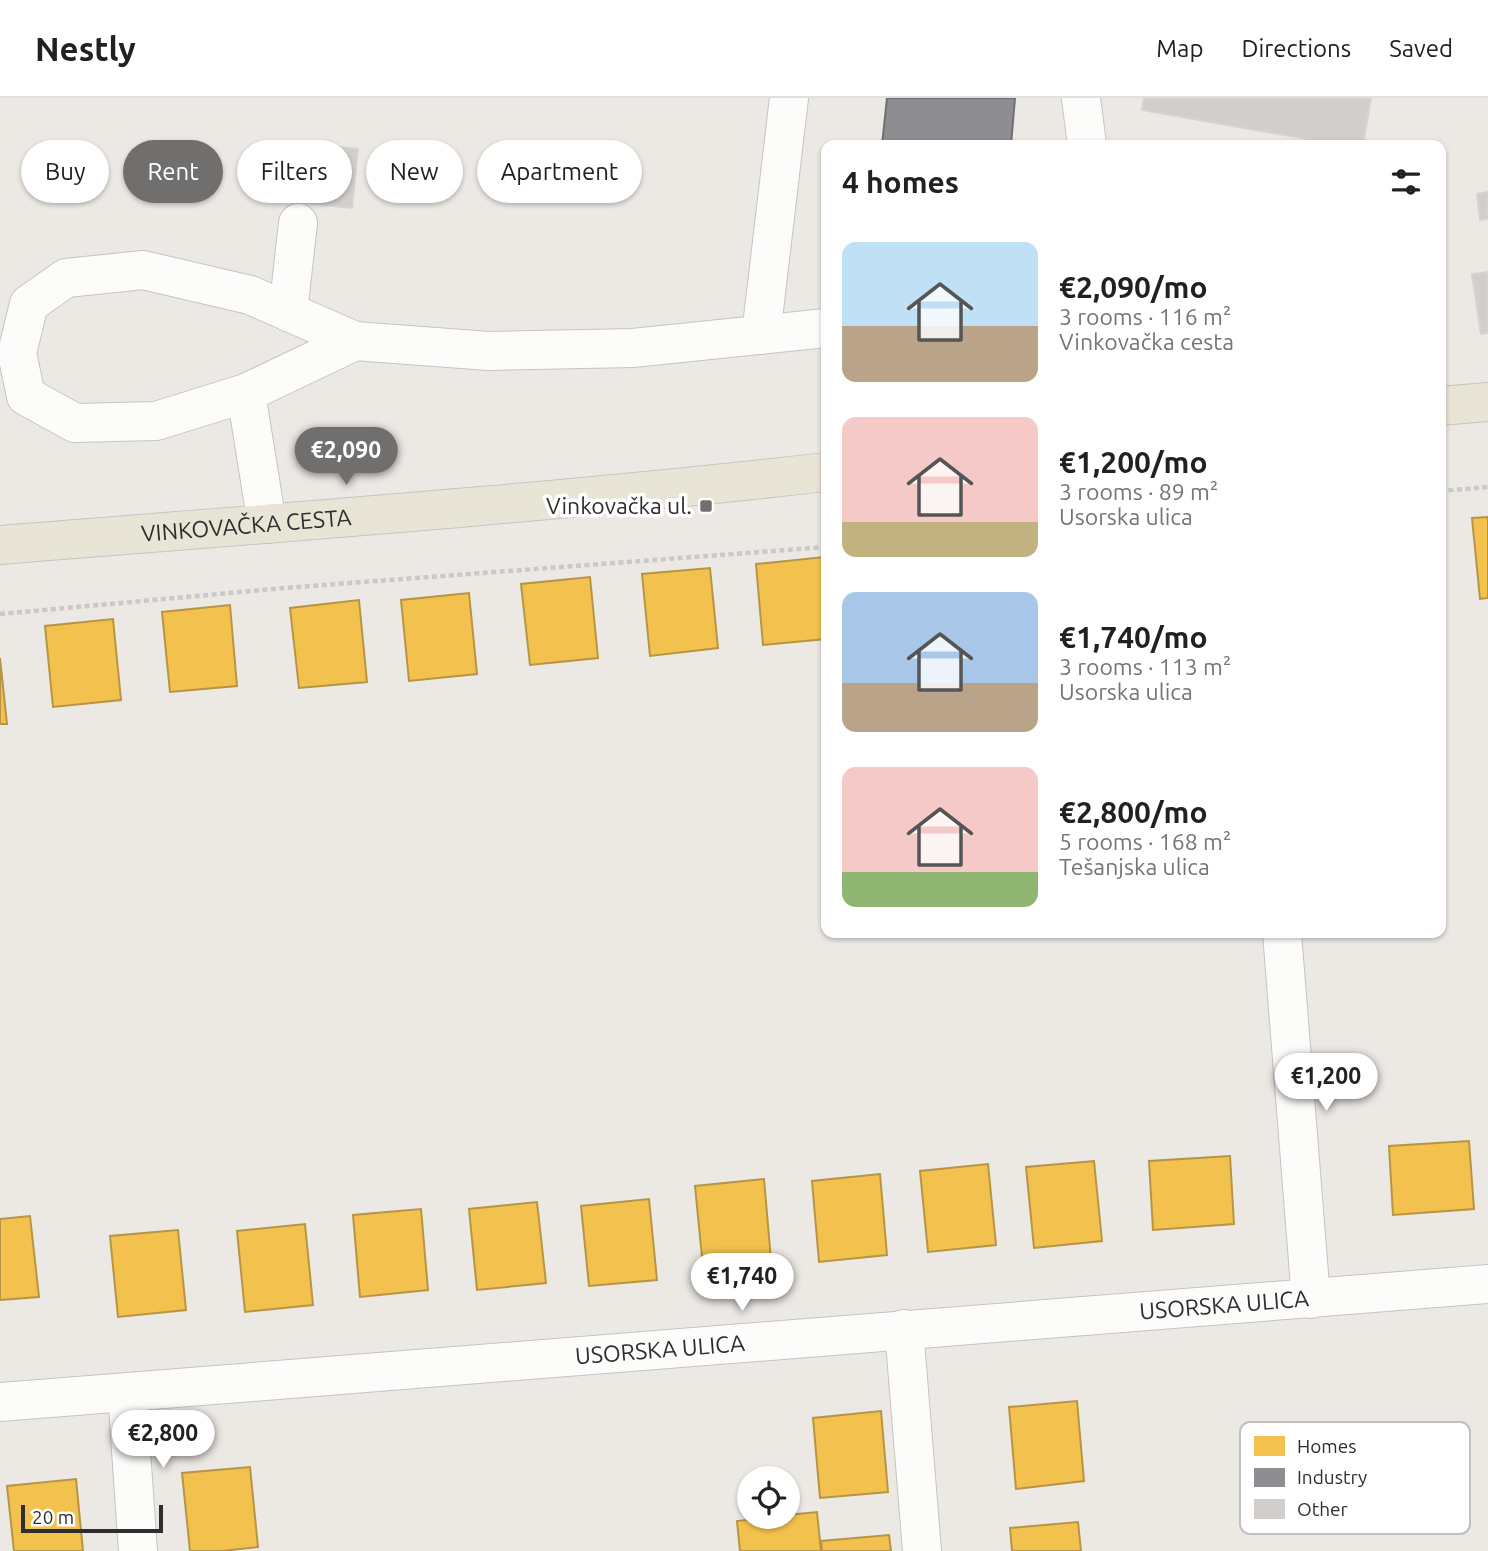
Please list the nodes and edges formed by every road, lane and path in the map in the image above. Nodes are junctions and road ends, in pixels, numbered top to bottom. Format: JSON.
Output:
{"nodes":[{"id":1,"x":789,"y":98,"type":"edge"},
{"id":2,"x":1081,"y":98,"type":"edge"},
{"id":3,"x":1086,"y":140,"type":"edge"},
{"id":4,"x":298,"y":223,"type":"dead end"},
{"id":5,"x":288,"y":312,"type":"junction"},
{"id":6,"x":821,"y":329,"type":"edge"},
{"id":7,"x":761,"y":335,"type":"junction"},
{"id":8,"x":355,"y":341,"type":"junction"},
{"id":9,"x":246,"y":393,"type":"junction"},
{"id":10,"x":1488,"y":402,"type":"edge"},
{"id":11,"x":1446,"y":406,"type":"edge"},
{"id":12,"x":821,"y":473,"type":"edge"},
{"id":13,"x":1488,"y":487,"type":"edge"},
{"id":14,"x":1446,"y":490,"type":"edge"},
{"id":15,"x":267,"y":524,"type":"junction"},
{"id":16,"x":0,"y":545,"type":"edge"},
{"id":17,"x":821,"y":547,"type":"edge"},
{"id":18,"x":0,"y":614,"type":"edge"},
{"id":19,"x":1282,"y":938,"type":"edge"},
{"id":20,"x":1488,"y":1284,"type":"edge"},
{"id":21,"x":1311,"y":1299,"type":"junction"},
{"id":22,"x":904,"y":1329,"type":"junction"},
{"id":23,"x":127,"y":1393,"type":"junction"},
{"id":24,"x":0,"y":1402,"type":"edge"},
{"id":25,"x":138,"y":1551,"type":"edge"},
{"id":26,"x":922,"y":1551,"type":"edge"}],
"edges":[{"from":1,"to":7,"type":"street"},
{"from":2,"to":3,"type":"street"},
{"from":4,"to":5,"type":"street"},
{"from":5,"to":8,"type":"street"},
{"from":5,"to":9,"type":"street"},
{"from":6,"to":7,"type":"street"},
{"from":7,"to":8,"type":"street"},
{"from":8,"to":9,"type":"street"},
{"from":9,"to":15,"type":"street"},
{"from":10,"to":11,"type":"main road"},
{"from":12,"to":15,"type":"main road","name":"VINKOVAČKA CESTA"},
{"from":13,"to":14,"type":"path"},
{"from":15,"to":16,"type":"main road","name":"VINKOVAČKA CESTA"},
{"from":17,"to":18,"type":"path"},
{"from":19,"to":21,"type":"street"},
{"from":20,"to":21,"type":"street","name":"USORSKA ULICA"},
{"from":21,"to":22,"type":"street","name":"USORSKA ULICA"},
{"from":22,"to":23,"type":"street","name":"USORSKA ULICA"},
{"from":22,"to":26,"type":"street"},
{"from":23,"to":24,"type":"street","name":"USORSKA ULICA"},
{"from":23,"to":25,"type":"street"}]}
